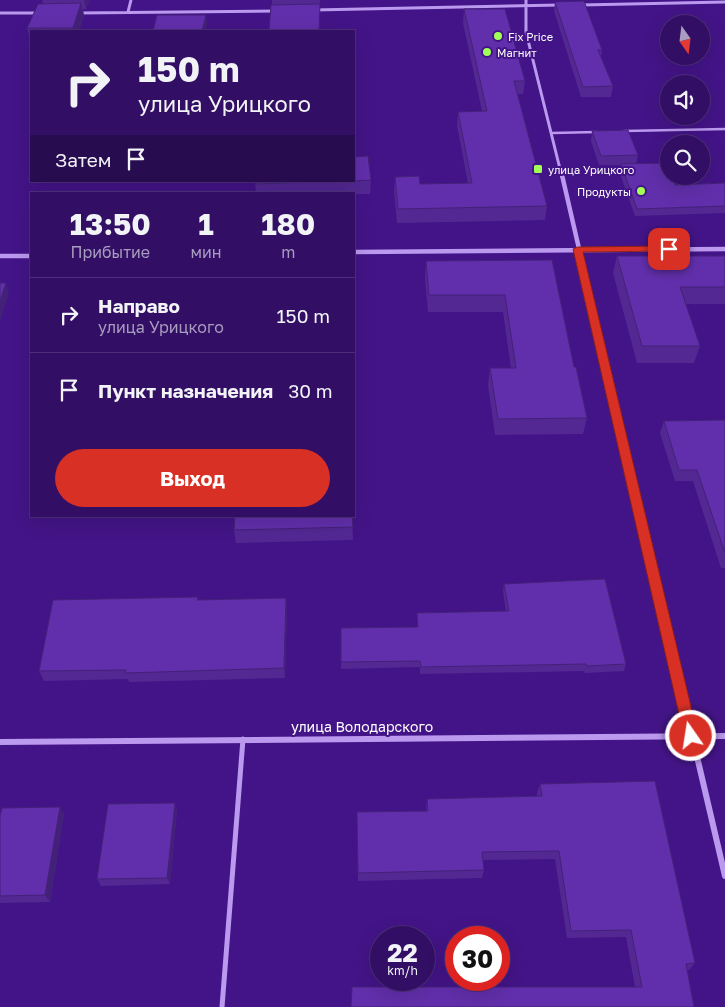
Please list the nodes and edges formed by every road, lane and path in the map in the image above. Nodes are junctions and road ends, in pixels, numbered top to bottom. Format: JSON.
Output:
{"nodes":[{"id":1,"x":131,"y":0,"type":"edge"},
{"id":2,"x":526,"y":0,"type":"edge"},
{"id":3,"x":725,"y":2,"type":"edge"},
{"id":4,"x":525,"y":5,"type":"junction"},
{"id":5,"x":568,"y":5,"type":"edge"},
{"id":6,"x":575,"y":5,"type":"edge"},
{"id":7,"x":307,"y":10,"type":"edge"},
{"id":8,"x":277,"y":11,"type":"edge"},
{"id":9,"x":128,"y":12,"type":"junction"},
{"id":10,"x":0,"y":13,"type":"edge"},
{"id":11,"x":49,"y":13,"type":"edge"},
{"id":12,"x":69,"y":13,"type":"edge"},
{"id":13,"x":725,"y":129,"type":"edge"},
{"id":14,"x":619,"y":131,"type":"edge"},
{"id":15,"x":600,"y":132,"type":"edge"},
{"id":16,"x":552,"y":133,"type":"junction"},
{"id":17,"x":578,"y":249,"type":"junction"},
{"id":18,"x":725,"y":249,"type":"edge"},
{"id":19,"x":355,"y":252,"type":"edge"},
{"id":20,"x":0,"y":256,"type":"edge"},
{"id":21,"x":30,"y":256,"type":"edge"},
{"id":22,"x":691,"y":736,"type":"junction"},
{"id":23,"x":725,"y":736,"type":"edge"},
{"id":24,"x":243,"y":739,"type":"junction"},
{"id":25,"x":0,"y":742,"type":"edge"},
{"id":26,"x":725,"y":876,"type":"edge"},
{"id":27,"x":222,"y":1007,"type":"edge"}],
"edges":[{"from":1,"to":9,"type":"street"},
{"from":2,"to":4,"type":"street"},
{"from":3,"to":6,"type":"street"},
{"from":4,"to":5,"type":"street"},
{"from":4,"to":7,"type":"street"},
{"from":4,"to":16,"type":"street"},
{"from":8,"to":9,"type":"street"},
{"from":9,"to":12,"type":"street"},
{"from":10,"to":11,"type":"street"},
{"from":13,"to":14,"type":"lane"},
{"from":15,"to":16,"type":"lane"},
{"from":16,"to":17,"type":"street"},
{"from":17,"to":18,"type":"street"},
{"from":17,"to":19,"type":"street"},
{"from":17,"to":22,"type":"street"},
{"from":20,"to":21,"type":"street"},
{"from":22,"to":23,"type":"street","name":"улица Володарского"},
{"from":22,"to":24,"type":"street","name":"улица Володарского"},
{"from":22,"to":26,"type":"street"},
{"from":24,"to":25,"type":"street","name":"улица Володарского"},
{"from":24,"to":27,"type":"lane"}]}
